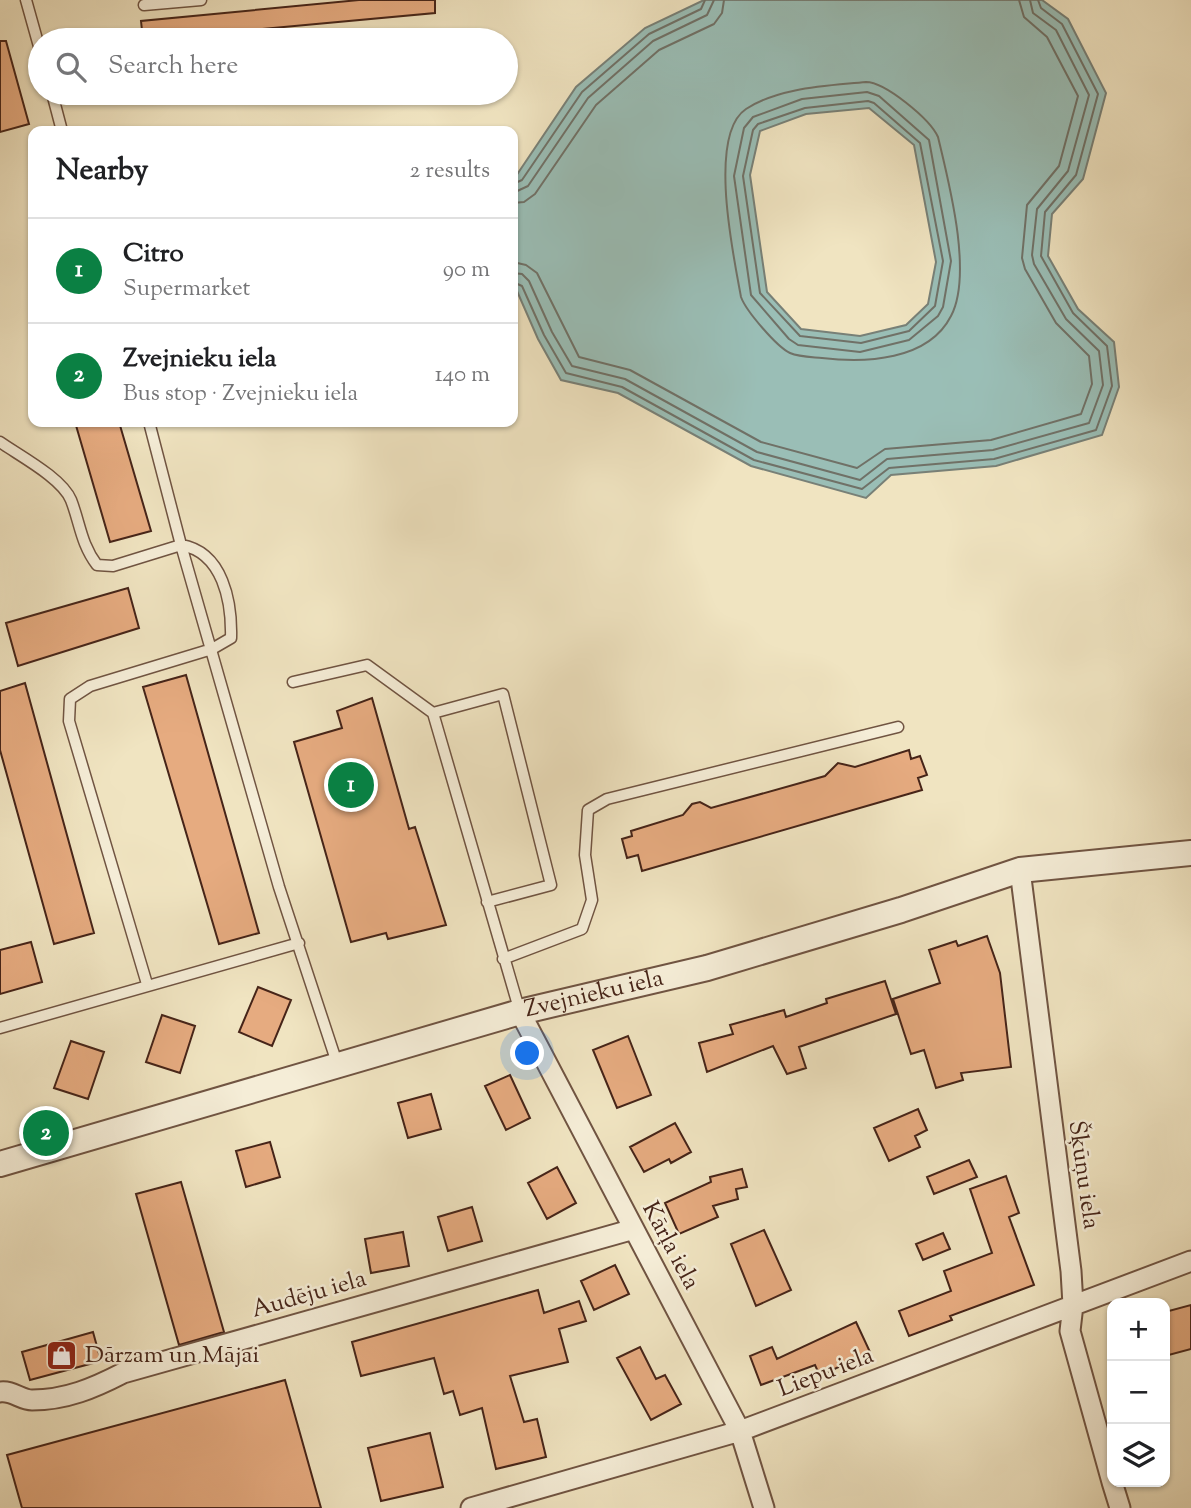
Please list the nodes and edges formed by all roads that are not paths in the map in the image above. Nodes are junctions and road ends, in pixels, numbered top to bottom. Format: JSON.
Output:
{"nodes":[{"id":1,"x":26,"y":0,"type":"edge"},
{"id":2,"x":201,"y":0,"type":"edge"},
{"id":3,"x":144,"y":5,"type":"dead end"},
{"id":4,"x":34,"y":28,"type":"edge"},
{"id":5,"x":55,"y":105,"type":"edge"},
{"id":6,"x":61,"y":126,"type":"edge"},
{"id":7,"x":150,"y":427,"type":"edge"},
{"id":8,"x":0,"y":442,"type":"edge"},
{"id":9,"x":181,"y":545,"type":"junction"},
{"id":10,"x":212,"y":649,"type":"junction"},
{"id":11,"x":293,"y":682,"type":"dead end"},
{"id":12,"x":433,"y":713,"type":"junction"},
{"id":13,"x":898,"y":727,"type":"dead end"},
{"id":14,"x":1191,"y":853,"type":"edge"},
{"id":15,"x":1020,"y":870,"type":"junction"},
{"id":16,"x":487,"y":902,"type":"junction"},
{"id":17,"x":299,"y":943,"type":"junction"},
{"id":18,"x":503,"y":959,"type":"junction"},
{"id":19,"x":147,"y":984,"type":"junction"},
{"id":20,"x":520,"y":1012,"type":"junction"},
{"id":21,"x":0,"y":1028,"type":"edge"},
{"id":22,"x":338,"y":1067,"type":"junction"},
{"id":23,"x":0,"y":1164,"type":"edge"},
{"id":24,"x":634,"y":1229,"type":"junction"},
{"id":25,"x":1191,"y":1262,"type":"edge"},
{"id":26,"x":1073,"y":1305,"type":"junction"},
{"id":27,"x":0,"y":1392,"type":"edge"},
{"id":28,"x":740,"y":1431,"type":"junction"},
{"id":29,"x":1107,"y":1464,"type":"edge"},
{"id":30,"x":1114,"y":1487,"type":"edge"},
{"id":31,"x":471,"y":1508,"type":"edge"},
{"id":32,"x":764,"y":1508,"type":"edge"},
{"id":33,"x":1120,"y":1508,"type":"edge"}],
"edges":[{"from":1,"to":4,"type":"lane"},
{"from":2,"to":3,"type":"lane"},
{"from":5,"to":6,"type":"lane"},
{"from":7,"to":9,"type":"lane"},
{"from":8,"to":9,"type":"lane"},
{"from":9,"to":10,"type":"lane"},
{"from":9,"to":10,"type":"lane"},
{"from":10,"to":17,"type":"lane"},
{"from":10,"to":19,"type":"lane"},
{"from":11,"to":12,"type":"lane"},
{"from":12,"to":16,"type":"lane"},
{"from":12,"to":16,"type":"lane"},
{"from":13,"to":18,"type":"lane"},
{"from":14,"to":15,"type":"street","name":"Zvejnieku iela"},
{"from":15,"to":20,"type":"street","name":"Zvejnieku iela"},
{"from":15,"to":26,"type":"street","name":"Šķūņu iela"},
{"from":16,"to":18,"type":"lane"},
{"from":17,"to":19,"type":"lane"},
{"from":17,"to":22,"type":"lane"},
{"from":18,"to":20,"type":"lane"},
{"from":19,"to":21,"type":"lane"},
{"from":20,"to":22,"type":"street","name":"Zvejnieku iela"},
{"from":20,"to":24,"type":"street","name":"Kārļa iela"},
{"from":22,"to":23,"type":"street","name":"Zvejnieku iela"},
{"from":24,"to":27,"type":"street","name":"Audēju iela"},
{"from":24,"to":28,"type":"street","name":"Kārļa iela"},
{"from":25,"to":26,"type":"street","name":"Liepu iela"},
{"from":26,"to":28,"type":"street","name":"Liepu iela"},
{"from":26,"to":29,"type":"street","name":"Šķūņu iela"},
{"from":28,"to":31,"type":"street","name":"Liepu iela"},
{"from":28,"to":32,"type":"street","name":"Kārļa iela"},
{"from":30,"to":33,"type":"street","name":"Šķūņu iela"}]}
